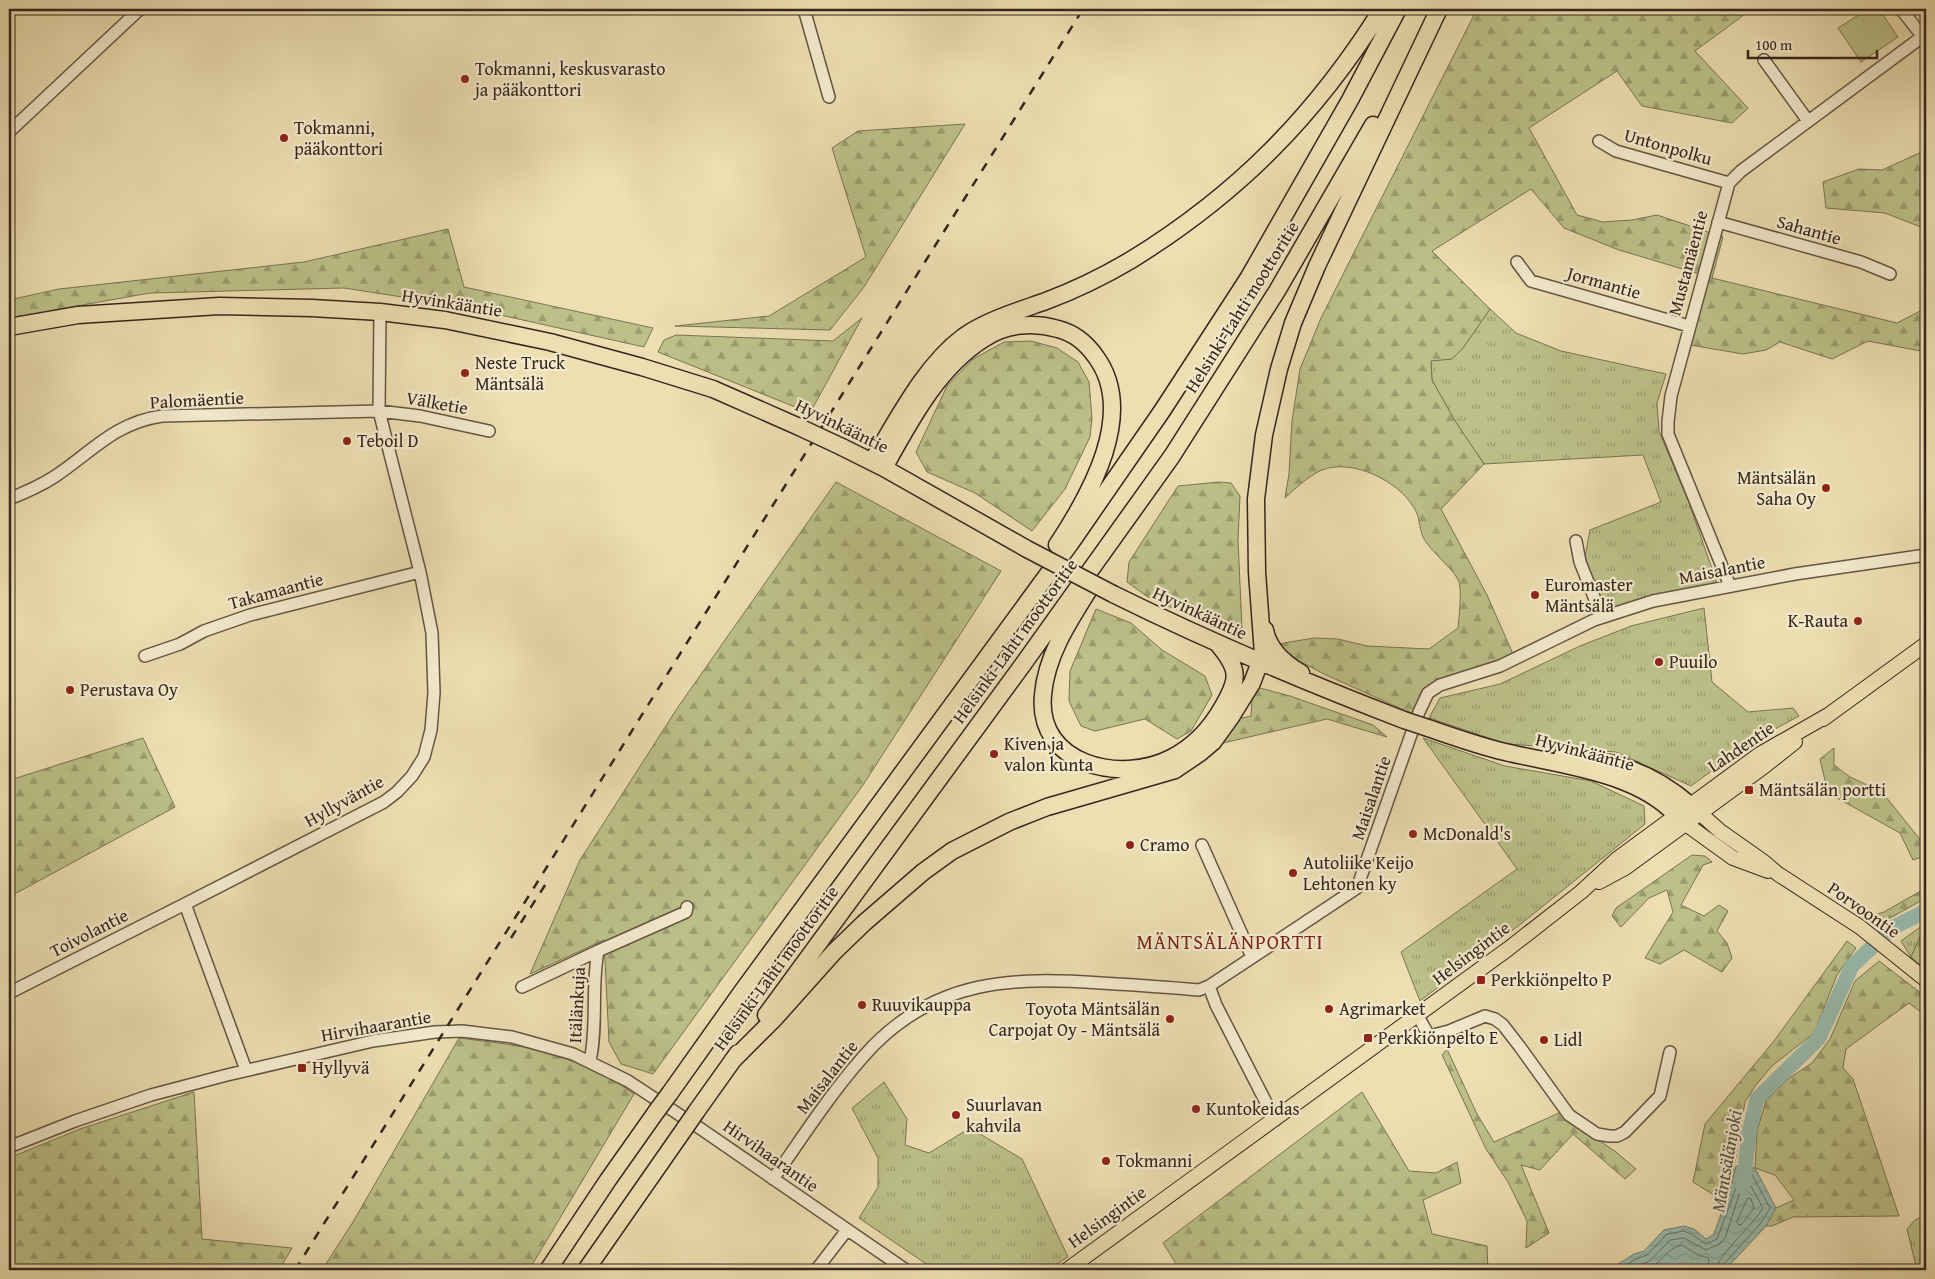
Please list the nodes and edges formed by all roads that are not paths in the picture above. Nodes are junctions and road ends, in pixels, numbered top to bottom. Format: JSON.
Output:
{"nodes":[{"id":1,"x":140,"y":9,"type":"edge"},
{"id":2,"x":804,"y":9,"type":"edge"},
{"id":3,"x":1382,"y":9,"type":"edge"},
{"id":4,"x":1398,"y":9,"type":"edge"},
{"id":5,"x":1437,"y":9,"type":"edge"},
{"id":6,"x":1901,"y":9,"type":"edge"},
{"id":7,"x":1925,"y":38,"type":"edge"},
{"id":8,"x":1764,"y":60,"type":"dead end"},
{"id":9,"x":829,"y":97,"type":"dead end"},
{"id":10,"x":1808,"y":121,"type":"junction"},
{"id":11,"x":9,"y":132,"type":"edge"},
{"id":12,"x":1599,"y":141,"type":"dead end"},
{"id":13,"x":1729,"y":183,"type":"junction"},
{"id":14,"x":1718,"y":222,"type":"junction"},
{"id":15,"x":1517,"y":262,"type":"dead end"},
{"id":16,"x":1890,"y":274,"type":"dead end"},
{"id":17,"x":380,"y":312,"type":"junction"},
{"id":18,"x":114,"y":314,"type":"junction"},
{"id":19,"x":1690,"y":326,"type":"junction"},
{"id":20,"x":9,"y":327,"type":"edge"},
{"id":21,"x":9,"y":336,"type":"edge"},
{"id":22,"x":379,"y":412,"type":"junction"},
{"id":23,"x":488,"y":431,"type":"dead end"},
{"id":24,"x":1172,"y":456,"type":"junction"},
{"id":25,"x":878,"y":464,"type":"junction"},
{"id":26,"x":9,"y":499,"type":"edge"},
{"id":27,"x":1576,"y":541,"type":"dead end"},
{"id":28,"x":1926,"y":555,"type":"edge"},
{"id":29,"x":420,"y":572,"type":"junction"},
{"id":30,"x":1730,"y":586,"type":"junction"},
{"id":31,"x":1261,"y":616,"type":"junction"},
{"id":32,"x":1602,"y":618,"type":"junction"},
{"id":33,"x":1218,"y":644,"type":"junction"},
{"id":34,"x":1926,"y":644,"type":"edge"},
{"id":35,"x":145,"y":656,"type":"dead end"},
{"id":36,"x":1260,"y":663,"type":"junction"},
{"id":37,"x":1340,"y":695,"type":"junction"},
{"id":38,"x":955,"y":701,"type":"junction"},
{"id":39,"x":1505,"y":752,"type":"junction"},
{"id":40,"x":1695,"y":809,"type":"junction"},
{"id":41,"x":1680,"y":820,"type":"junction"},
{"id":42,"x":1202,"y":845,"type":"dead end"},
{"id":43,"x":1778,"y":874,"type":"junction"},
{"id":44,"x":185,"y":904,"type":"junction"},
{"id":45,"x":687,"y":907,"type":"dead end"},
{"id":46,"x":598,"y":951,"type":"junction"},
{"id":47,"x":1252,"y":957,"type":"junction"},
{"id":48,"x":1926,"y":980,"type":"edge"},
{"id":49,"x":1210,"y":986,"type":"junction"},
{"id":50,"x":522,"y":987,"type":"dead end"},
{"id":51,"x":9,"y":993,"type":"edge"},
{"id":52,"x":1418,"y":1016,"type":"junction"},
{"id":53,"x":1670,"y":1052,"type":"dead end"},
{"id":54,"x":590,"y":1061,"type":"junction"},
{"id":55,"x":732,"y":1061,"type":"junction"},
{"id":56,"x":246,"y":1070,"type":"junction"},
{"id":57,"x":1275,"y":1120,"type":"junction"},
{"id":58,"x":9,"y":1147,"type":"edge"},
{"id":59,"x":773,"y":1179,"type":"junction"},
{"id":60,"x":847,"y":1230,"type":"junction"},
{"id":61,"x":548,"y":1270,"type":"edge"},
{"id":62,"x":586,"y":1270,"type":"edge"},
{"id":63,"x":816,"y":1270,"type":"edge"},
{"id":64,"x":906,"y":1270,"type":"edge"},
{"id":65,"x":1067,"y":1270,"type":"edge"}],
"edges":[{"from":1,"to":11,"type":"street"},
{"from":2,"to":9,"type":"street"},
{"from":3,"to":25,"type":"highway"},
{"from":4,"to":38,"type":"highway","name":"Helsinki-Lahti moottoritie"},
{"from":5,"to":24,"type":"highway","name":"Helsinki-Lahti moottoritie"},
{"from":5,"to":31,"type":"highway"},
{"from":6,"to":7,"type":"street"},
{"from":7,"to":10,"type":"street"},
{"from":8,"to":10,"type":"street"},
{"from":10,"to":13,"type":"street"},
{"from":12,"to":13,"type":"street","name":"Untonpolku"},
{"from":13,"to":14,"type":"street","name":"Mustamäentie"},
{"from":14,"to":16,"type":"street","name":"Sahantie"},
{"from":14,"to":19,"type":"street","name":"Mustamäentie"},
{"from":15,"to":19,"type":"street","name":"Jormantie"},
{"from":17,"to":18,"type":"highway","name":"Hyvinkääntie"},
{"from":17,"to":22,"type":"street","name":"Hyllyväntie"},
{"from":17,"to":25,"type":"highway","name":"Hyvinkääntie","bridge":true},
{"from":18,"to":20,"type":"highway","name":"Hyvinkääntie"},
{"from":18,"to":21,"type":"highway","name":"Hyvinkääntie"},
{"from":19,"to":30,"type":"street","name":"Mustamäentie"},
{"from":22,"to":23,"type":"street","name":"Välketie"},
{"from":22,"to":26,"type":"street","name":"Palomäentie"},
{"from":22,"to":29,"type":"street","name":"Hyllyväntie"},
{"from":24,"to":33,"type":"highway"},
{"from":24,"to":55,"type":"highway","name":"Helsinki-Lahti moottoritie"},
{"from":25,"to":33,"type":"highway","name":"Hyvinkääntie","bridge":true},
{"from":25,"to":38,"type":"highway"},
{"from":27,"to":32,"type":"street"},
{"from":28,"to":30,"type":"street","name":"Maisalantie"},
{"from":29,"to":35,"type":"street","name":"Takamaantie"},
{"from":29,"to":44,"type":"street","name":"Hyllyväntie"},
{"from":30,"to":32,"type":"street","name":"Maisalantie"},
{"from":31,"to":36,"type":"highway"},
{"from":31,"to":37,"type":"highway"},
{"from":32,"to":47,"type":"street","name":"Maisalantie"},
{"from":33,"to":36,"type":"highway","name":"Hyvinkääntie"},
{"from":34,"to":40,"type":"main road","name":"Lahdentie"},
{"from":36,"to":37,"type":"highway","name":"Hyvinkääntie"},
{"from":36,"to":55,"type":"highway"},
{"from":37,"to":39,"type":"highway","name":"Hyvinkääntie","bridge":true},
{"from":38,"to":61,"type":"highway","name":"Helsinki-Lahti moottoritie","bridge":true},
{"from":39,"to":40,"type":"highway","name":"Hyvinkääntie"},
{"from":39,"to":41,"type":"highway","name":"Hyvinkääntie"},
{"from":40,"to":41,"type":"main road","name":"Lahdentie"},
{"from":40,"to":43,"type":"main road","name":"Porvoontie"},
{"from":41,"to":43,"type":"main road","name":"Porvoontie"},
{"from":41,"to":52,"type":"main road","name":"Helsingintie"},
{"from":42,"to":47,"type":"street"},
{"from":43,"to":48,"type":"main road","name":"Porvoontie"},
{"from":44,"to":51,"type":"street","name":"Toivolantie"},
{"from":44,"to":56,"type":"street"},
{"from":45,"to":46,"type":"street","name":"Itälänkuja"},
{"from":46,"to":50,"type":"street","name":"Itälänkuja"},
{"from":46,"to":54,"type":"street","name":"Itälänkuja"},
{"from":47,"to":49,"type":"street","name":"Maisalantie"},
{"from":49,"to":57,"type":"street"},
{"from":49,"to":59,"type":"street","name":"Maisalantie"},
{"from":52,"to":53,"type":"street"},
{"from":52,"to":57,"type":"main road","name":"Helsingintie"},
{"from":54,"to":56,"type":"street","name":"Hirvihaarantie"},
{"from":54,"to":59,"type":"street","name":"Hirvihaarantie"},
{"from":55,"to":62,"type":"highway","name":"Helsinki-Lahti moottoritie","bridge":true},
{"from":56,"to":58,"type":"street","name":"Hirvihaarantie"},
{"from":57,"to":65,"type":"main road","name":"Helsingintie"},
{"from":59,"to":60,"type":"street","name":"Hirvihaarantie"},
{"from":60,"to":63,"type":"street"},
{"from":60,"to":64,"type":"street","name":"Hirvihaarantie"}]}
